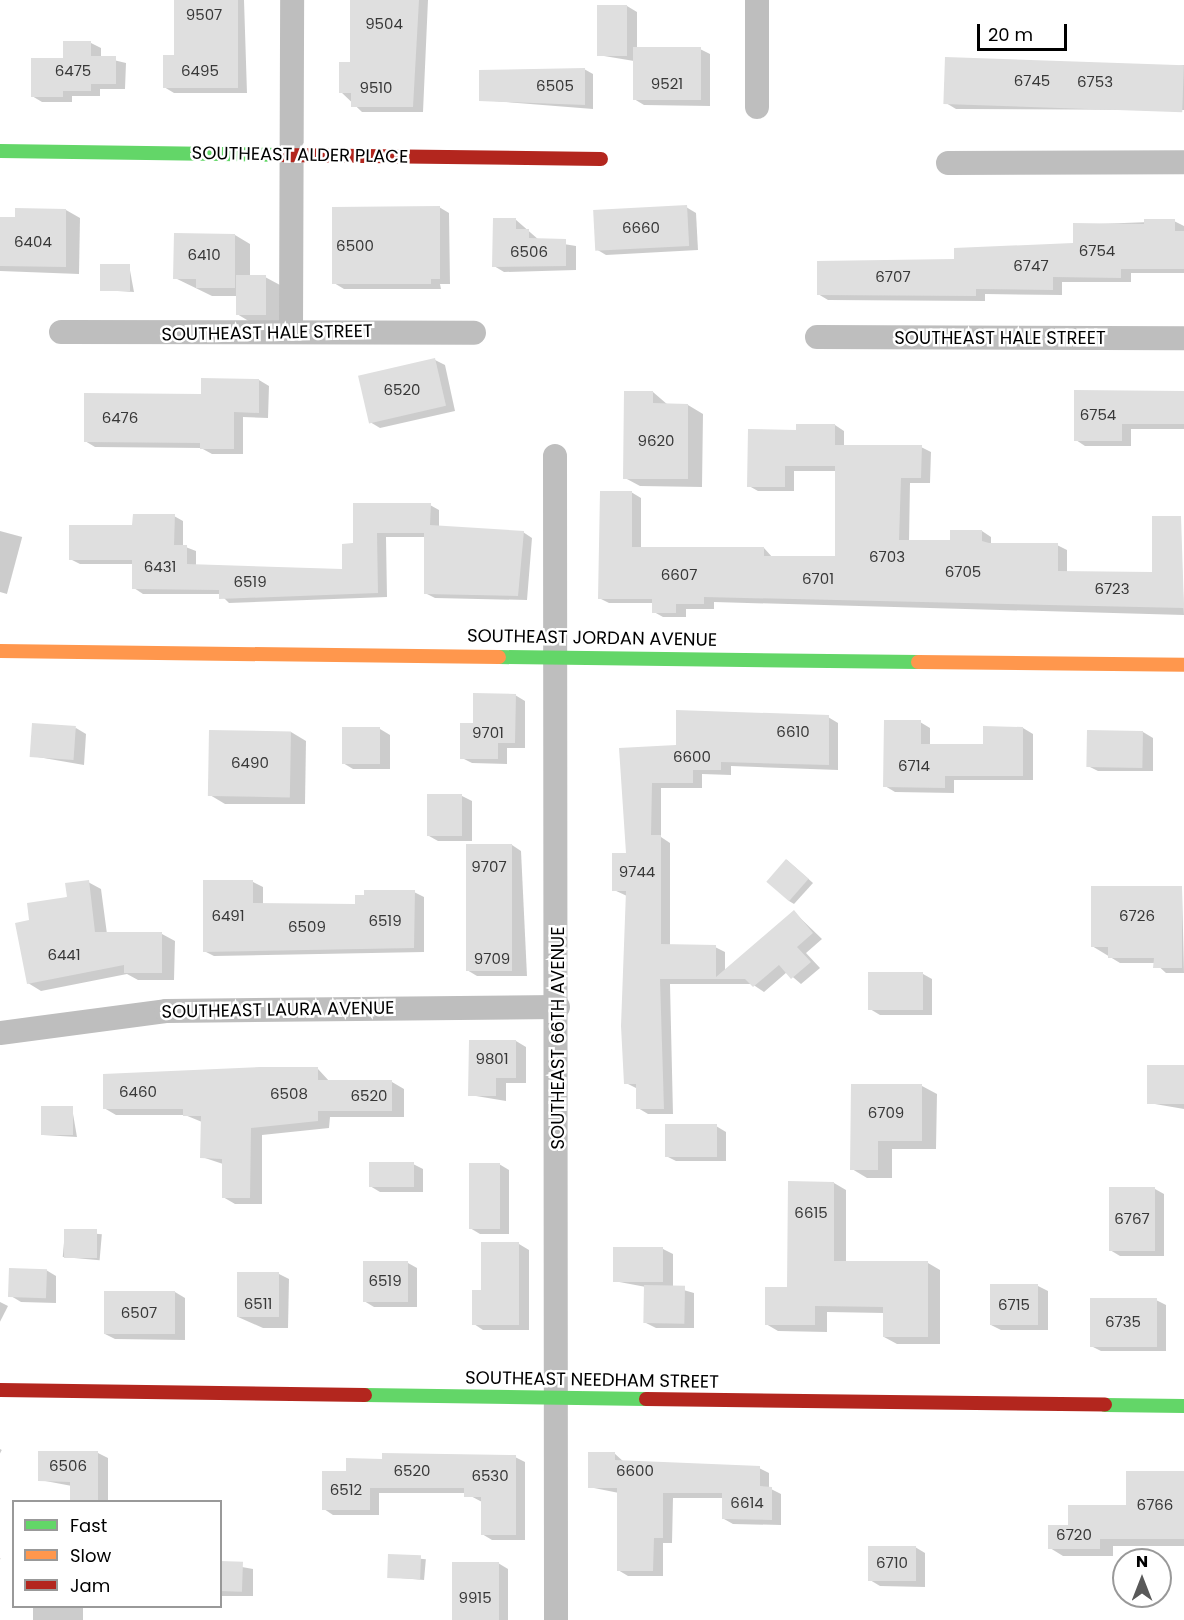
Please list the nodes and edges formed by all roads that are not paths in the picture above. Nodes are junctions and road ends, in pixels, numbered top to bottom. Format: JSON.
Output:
{"nodes":[{"id":1,"x":292,"y":0,"type":"edge"},
{"id":2,"x":757,"y":0,"type":"edge"},
{"id":3,"x":757,"y":107,"type":"dead end"},
{"id":4,"x":0,"y":152,"type":"edge"},
{"id":5,"x":291,"y":156,"type":"junction"},
{"id":6,"x":601,"y":159,"type":"dead end"},
{"id":7,"x":1184,"y":162,"type":"edge"},
{"id":8,"x":948,"y":163,"type":"dead end"},
{"id":9,"x":291,"y":329,"type":"junction"},
{"id":10,"x":61,"y":332,"type":"dead end"},
{"id":11,"x":474,"y":333,"type":"dead end"},
{"id":12,"x":816,"y":338,"type":"dead end"},
{"id":13,"x":1184,"y":338,"type":"edge"},
{"id":14,"x":555,"y":456,"type":"dead end"},
{"id":15,"x":0,"y":651,"type":"edge"},
{"id":16,"x":558,"y":655,"type":"junction"},
{"id":17,"x":1184,"y":664,"type":"edge"},
{"id":18,"x":558,"y":1007,"type":"junction"},
{"id":19,"x":0,"y":1033,"type":"edge"},
{"id":20,"x":0,"y":1390,"type":"edge"},
{"id":21,"x":556,"y":1398,"type":"junction"},
{"id":22,"x":1184,"y":1406,"type":"edge"},
{"id":23,"x":556,"y":1620,"type":"edge"}],
"edges":[{"from":1,"to":5,"type":"street"},
{"from":2,"to":3,"type":"street"},
{"from":4,"to":5,"type":"street","name":"SOUTHEAST ALDER PLACE"},
{"from":5,"to":6,"type":"street","name":"SOUTHEAST ALDER PLACE"},
{"from":5,"to":9,"type":"street"},
{"from":7,"to":8,"type":"street"},
{"from":9,"to":10,"type":"street","name":"SOUTHEAST HALE STREET"},
{"from":9,"to":11,"type":"street","name":"SOUTHEAST HALE STREET"},
{"from":12,"to":13,"type":"street","name":"SOUTHEAST HALE STREET"},
{"from":14,"to":16,"type":"street","name":"SOUTHEAST 66TH AVENUE"},
{"from":15,"to":16,"type":"street","name":"SOUTHEAST JORDAN AVENUE"},
{"from":16,"to":17,"type":"street","name":"SOUTHEAST JORDAN AVENUE"},
{"from":16,"to":18,"type":"street","name":"SOUTHEAST 66TH AVENUE"},
{"from":18,"to":19,"type":"street","name":"SOUTHEAST LAURA AVENUE"},
{"from":18,"to":21,"type":"street","name":"SOUTHEAST 66TH AVENUE"},
{"from":20,"to":21,"type":"street","name":"SOUTHEAST NEEDHAM STREET"},
{"from":21,"to":22,"type":"street","name":"SOUTHEAST NEEDHAM STREET"},
{"from":21,"to":23,"type":"street","name":"SOUTHEAST 66TH AVENUE"}]}
